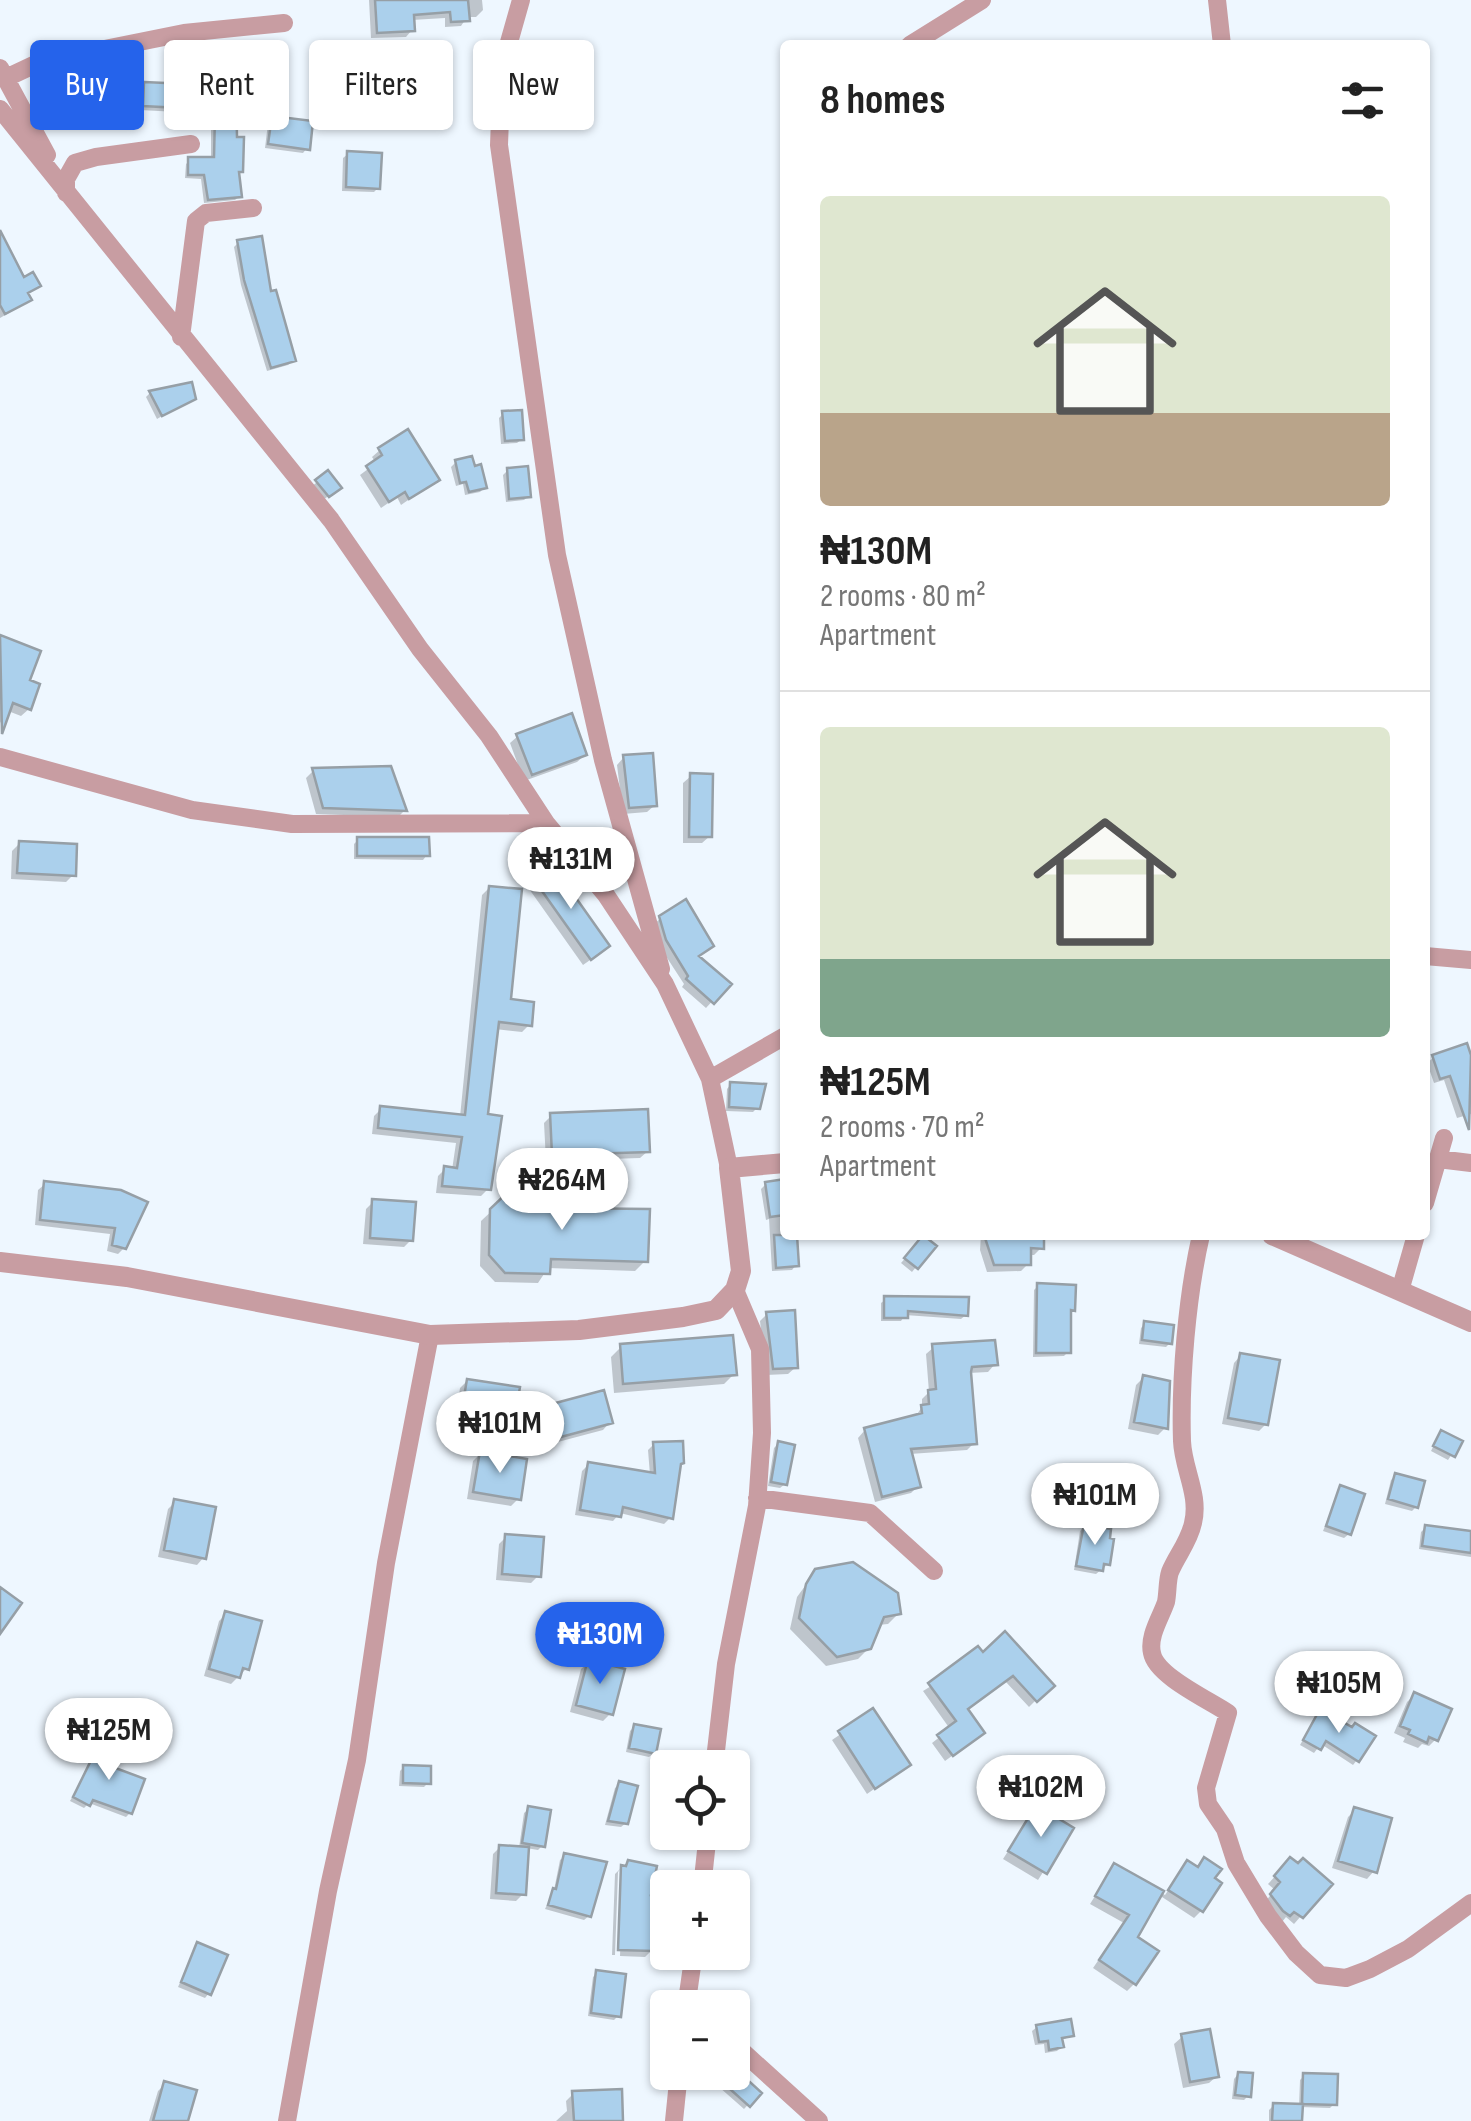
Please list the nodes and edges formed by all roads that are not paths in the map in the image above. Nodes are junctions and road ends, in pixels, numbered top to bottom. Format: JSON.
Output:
{"nodes":[{"id":1,"x":521,"y":0,"type":"edge"},
{"id":2,"x":982,"y":0,"type":"edge"},
{"id":3,"x":1217,"y":0,"type":"edge"},
{"id":4,"x":284,"y":23,"type":"dead end"},
{"id":5,"x":918,"y":40,"type":"edge"},
{"id":6,"x":1221,"y":40,"type":"edge"},
{"id":7,"x":3,"y":73,"type":"edge"},
{"id":8,"x":0,"y":109,"type":"edge"},
{"id":9,"x":191,"y":144,"type":"dead end"},
{"id":10,"x":52,"y":176,"type":"junction"},
{"id":11,"x":66,"y":193,"type":"junction"},
{"id":12,"x":254,"y":208,"type":"dead end"},
{"id":13,"x":181,"y":336,"type":"junction"},
{"id":14,"x":0,"y":756,"type":"edge"},
{"id":15,"x":546,"y":823,"type":"junction"},
{"id":16,"x":1430,"y":956,"type":"edge"},
{"id":17,"x":1471,"y":960,"type":"edge"},
{"id":18,"x":665,"y":984,"type":"junction"},
{"id":19,"x":780,"y":1039,"type":"edge"},
{"id":20,"x":710,"y":1079,"type":"junction"},
{"id":21,"x":1444,"y":1138,"type":"dead end"},
{"id":22,"x":1438,"y":1159,"type":"junction"},
{"id":23,"x":1471,"y":1162,"type":"edge"},
{"id":24,"x":780,"y":1163,"type":"edge"},
{"id":25,"x":729,"y":1168,"type":"junction"},
{"id":26,"x":1430,"y":1186,"type":"edge"},
{"id":27,"x":1199,"y":1240,"type":"edge"},
{"id":28,"x":1283,"y":1240,"type":"edge"},
{"id":29,"x":1415,"y":1240,"type":"edge"},
{"id":30,"x":2,"y":1266,"type":"edge"},
{"id":31,"x":735,"y":1290,"type":"junction"},
{"id":32,"x":1400,"y":1291,"type":"junction"},
{"id":33,"x":1471,"y":1322,"type":"edge"},
{"id":34,"x":430,"y":1334,"type":"junction"},
{"id":35,"x":757,"y":1498,"type":"junction"},
{"id":36,"x":934,"y":1571,"type":"dead end"},
{"id":37,"x":716,"y":1750,"type":"edge"},
{"id":38,"x":1471,"y":1903,"type":"edge"},
{"id":39,"x":750,"y":2058,"type":"edge"},
{"id":40,"x":677,"y":2090,"type":"edge"},
{"id":41,"x":287,"y":2121,"type":"edge"},
{"id":42,"x":674,"y":2121,"type":"edge"},
{"id":43,"x":820,"y":2121,"type":"edge"}],
"edges":[{"from":1,"to":18,"type":"street"},
{"from":2,"to":5,"type":"street"},
{"from":3,"to":6,"type":"street"},
{"from":4,"to":7,"type":"street"},
{"from":7,"to":10,"type":"street"},
{"from":8,"to":10,"type":"street"},
{"from":9,"to":11,"type":"street"},
{"from":10,"to":11,"type":"street"},
{"from":11,"to":13,"type":"street"},
{"from":12,"to":13,"type":"street"},
{"from":13,"to":15,"type":"street"},
{"from":14,"to":15,"type":"street"},
{"from":15,"to":18,"type":"street"},
{"from":16,"to":17,"type":"street"},
{"from":18,"to":20,"type":"street"},
{"from":19,"to":20,"type":"street"},
{"from":20,"to":25,"type":"street"},
{"from":21,"to":22,"type":"street"},
{"from":22,"to":23,"type":"street"},
{"from":22,"to":26,"type":"street"},
{"from":24,"to":25,"type":"street"},
{"from":25,"to":31,"type":"street"},
{"from":27,"to":38,"type":"street"},
{"from":28,"to":32,"type":"street"},
{"from":29,"to":32,"type":"street"},
{"from":30,"to":34,"type":"street"},
{"from":31,"to":34,"type":"street"},
{"from":31,"to":35,"type":"street"},
{"from":32,"to":33,"type":"street"},
{"from":34,"to":41,"type":"street"},
{"from":35,"to":36,"type":"street"},
{"from":35,"to":37,"type":"street"},
{"from":39,"to":43,"type":"street"},
{"from":40,"to":42,"type":"street"}]}
